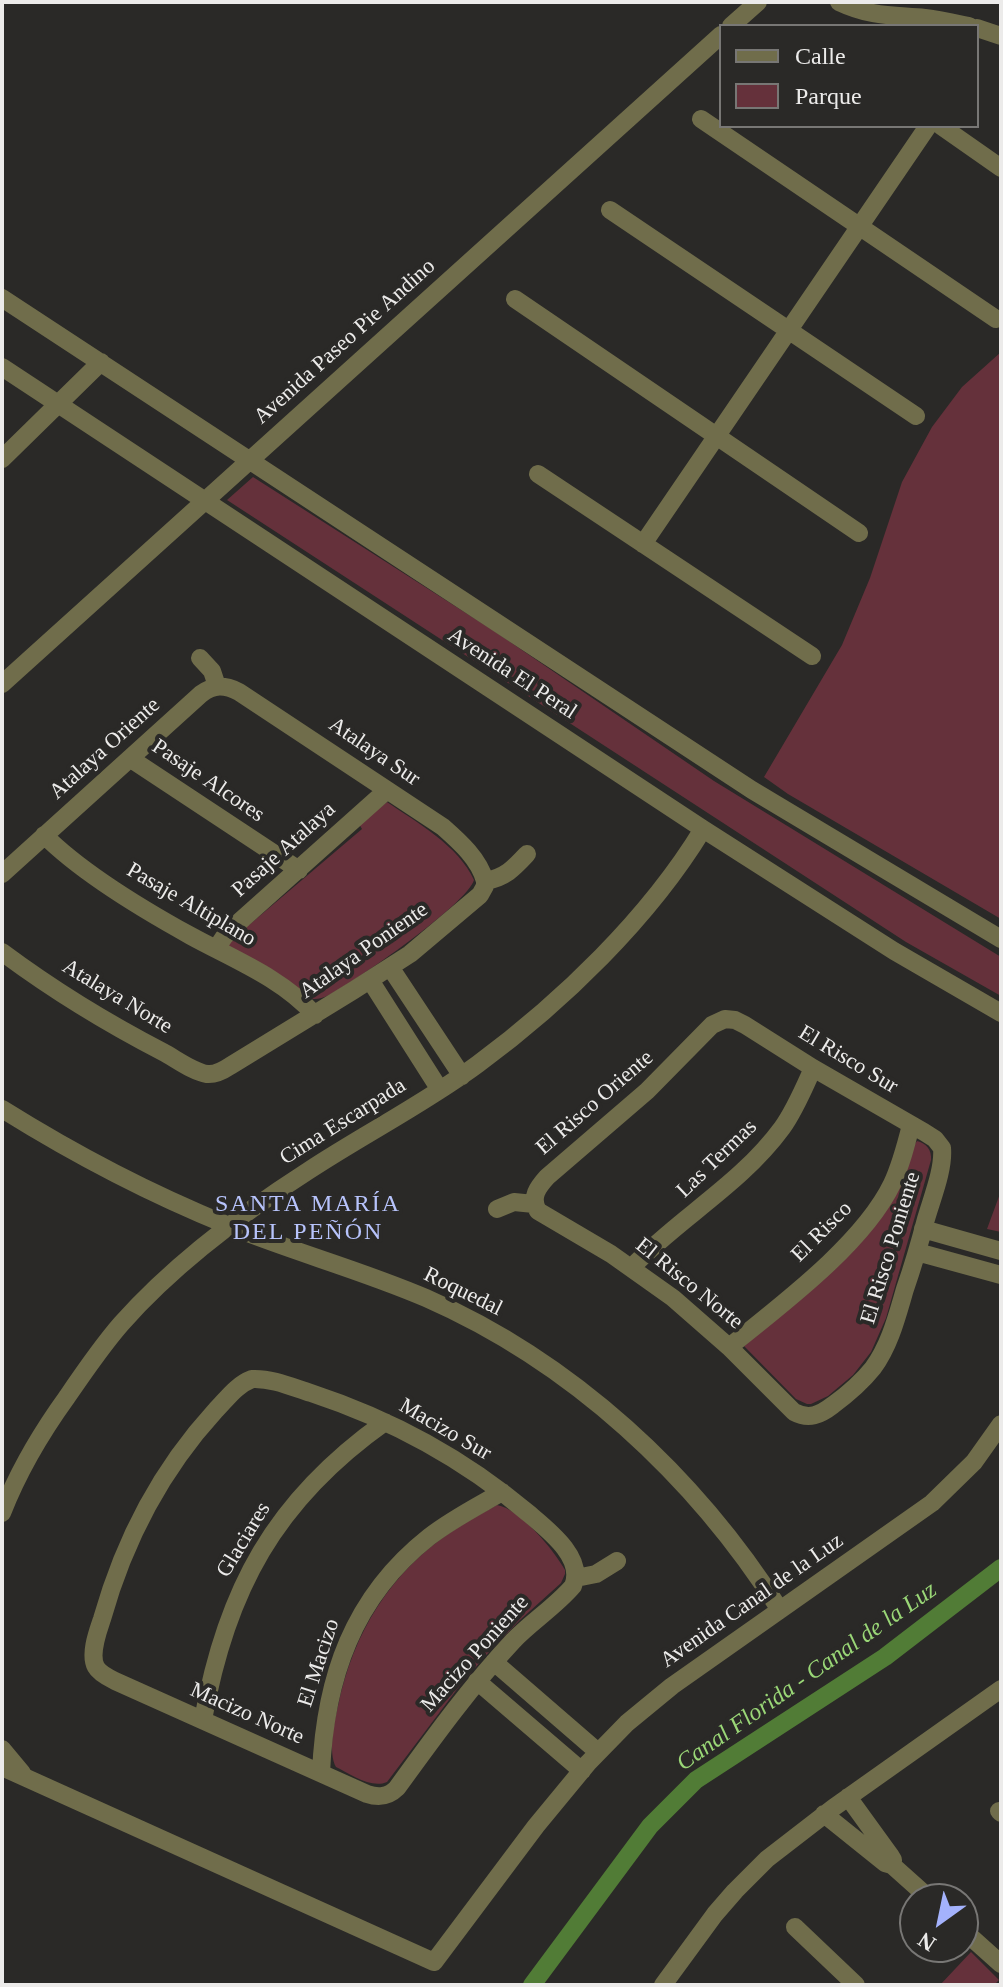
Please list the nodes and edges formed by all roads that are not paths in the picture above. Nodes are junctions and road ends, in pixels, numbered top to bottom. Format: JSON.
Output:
{"nodes":[{"id":1,"x":758,"y":2,"type":"edge"},
{"id":2,"x":839,"y":2,"type":"edge"},
{"id":3,"x":733,"y":24,"type":"edge"},
{"id":4,"x":956,"y":24,"type":"edge"},
{"id":5,"x":979,"y":29,"type":"edge"},
{"id":6,"x":1001,"y":36,"type":"edge"},
{"id":7,"x":719,"y":37,"type":"edge"},
{"id":8,"x":701,"y":119,"type":"dead end"},
{"id":9,"x":927,"y":128,"type":"edge"},
{"id":10,"x":944,"y":128,"type":"edge"},
{"id":11,"x":1001,"y":168,"type":"edge"},
{"id":12,"x":610,"y":210,"type":"dead end"},
{"id":13,"x":859,"y":227,"type":"junction"},
{"id":14,"x":2,"y":298,"type":"edge"},
{"id":15,"x":515,"y":299,"type":"dead end"},
{"id":16,"x":996,"y":319,"type":"dead end"},
{"id":17,"x":789,"y":331,"type":"junction"},
{"id":18,"x":101,"y":362,"type":"junction"},
{"id":19,"x":2,"y":367,"type":"edge"},
{"id":20,"x":60,"y":404,"type":"junction"},
{"id":21,"x":916,"y":416,"type":"dead end"},
{"id":22,"x":718,"y":437,"type":"junction"},
{"id":23,"x":2,"y":459,"type":"edge"},
{"id":24,"x":248,"y":461,"type":"junction"},
{"id":25,"x":538,"y":474,"type":"dead end"},
{"id":26,"x":205,"y":501,"type":"junction"},
{"id":27,"x":859,"y":533,"type":"dead end"},
{"id":28,"x":643,"y":544,"type":"junction"},
{"id":29,"x":812,"y":656,"type":"dead end"},
{"id":30,"x":200,"y":658,"type":"dead end"},
{"id":31,"x":2,"y":684,"type":"edge"},
{"id":32,"x":217,"y":686,"type":"junction"},
{"id":33,"x":131,"y":759,"type":"junction"},
{"id":34,"x":387,"y":790,"type":"junction"},
{"id":35,"x":703,"y":829,"type":"junction"},
{"id":36,"x":44,"y":835,"type":"junction"},
{"id":37,"x":527,"y":854,"type":"dead end"},
{"id":38,"x":299,"y":870,"type":"junction"},
{"id":39,"x":2,"y":874,"type":"edge"},
{"id":40,"x":485,"y":881,"type":"junction"},
{"id":41,"x":1001,"y":939,"type":"edge"},
{"id":42,"x":216,"y":949,"type":"junction"},
{"id":43,"x":2,"y":952,"type":"edge"},
{"id":44,"x":390,"y":967,"type":"junction"},
{"id":45,"x":370,"y":980,"type":"junction"},
{"id":46,"x":1001,"y":1013,"type":"edge"},
{"id":47,"x":315,"y":1015,"type":"junction"},
{"id":48,"x":725,"y":1019,"type":"joint"},
{"id":49,"x":813,"y":1068,"type":"junction"},
{"id":50,"x":213,"y":1074,"type":"joint"},
{"id":51,"x":462,"y":1076,"type":"junction"},
{"id":52,"x":440,"y":1090,"type":"junction"},
{"id":53,"x":2,"y":1109,"type":"edge"},
{"id":54,"x":911,"y":1125,"type":"junction"},
{"id":55,"x":942,"y":1148,"type":"joint"},
{"id":56,"x":534,"y":1204,"type":"junction"},
{"id":57,"x":497,"y":1209,"type":"dead end"},
{"id":58,"x":230,"y":1226,"type":"junction"},
{"id":59,"x":923,"y":1229,"type":"junction"},
{"id":60,"x":1001,"y":1251,"type":"edge"},
{"id":61,"x":917,"y":1252,"type":"junction"},
{"id":62,"x":632,"y":1267,"type":"junction"},
{"id":63,"x":1001,"y":1275,"type":"edge"},
{"id":64,"x":729,"y":1347,"type":"junction"},
{"id":65,"x":804,"y":1416,"type":"joint"},
{"id":66,"x":385,"y":1422,"type":"junction"},
{"id":67,"x":1001,"y":1424,"type":"edge"},
{"id":68,"x":9,"y":1477,"type":"edge"},
{"id":69,"x":502,"y":1492,"type":"junction"},
{"id":70,"x":3,"y":1505,"type":"edge"},
{"id":71,"x":617,"y":1561,"type":"dead end"},
{"id":72,"x":576,"y":1578,"type":"junction"},
{"id":73,"x":780,"y":1610,"type":"junction"},
{"id":74,"x":494,"y":1662,"type":"junction"},
{"id":75,"x":96,"y":1666,"type":"joint"},
{"id":76,"x":477,"y":1681,"type":"junction"},
{"id":77,"x":1001,"y":1689,"type":"edge"},
{"id":78,"x":203,"y":1720,"type":"junction"},
{"id":79,"x":2,"y":1749,"type":"edge"},
{"id":80,"x":598,"y":1752,"type":"junction"},
{"id":81,"x":2,"y":1767,"type":"edge"},
{"id":82,"x":582,"y":1771,"type":"junction"},
{"id":83,"x":321,"y":1773,"type":"junction"},
{"id":84,"x":27,"y":1778,"type":"junction"},
{"id":85,"x":383,"y":1796,"type":"joint"},
{"id":86,"x":848,"y":1797,"type":"junction"},
{"id":87,"x":824,"y":1814,"type":"junction"},
{"id":88,"x":892,"y":1865,"type":"junction"},
{"id":89,"x":912,"y":1883,"type":"edge"},
{"id":90,"x":795,"y":1927,"type":"dead end"},
{"id":91,"x":979,"y":1944,"type":"edge"},
{"id":92,"x":1001,"y":1964,"type":"edge"},
{"id":93,"x":663,"y":1985,"type":"edge"},
{"id":94,"x":856,"y":1985,"type":"edge"}],
"edges":[{"from":1,"to":3,"type":"street"},
{"from":2,"to":4,"type":"street"},
{"from":5,"to":6,"type":"street"},
{"from":7,"to":24,"type":"street","name":"Avenida Paseo Pie Andino"},
{"from":8,"to":13,"type":"street"},
{"from":9,"to":13,"type":"street"},
{"from":10,"to":11,"type":"street"},
{"from":12,"to":17,"type":"street"},
{"from":13,"to":16,"type":"street"},
{"from":13,"to":17,"type":"street"},
{"from":14,"to":18,"type":"street","name":"Avenida El Peral"},
{"from":15,"to":22,"type":"street"},
{"from":17,"to":21,"type":"street"},
{"from":17,"to":22,"type":"street"},
{"from":18,"to":20,"type":"street"},
{"from":18,"to":24,"type":"street","name":"Avenida El Peral"},
{"from":19,"to":20,"type":"street","name":"Avenida El Peral"},
{"from":20,"to":23,"type":"street"},
{"from":20,"to":26,"type":"street","name":"Avenida El Peral"},
{"from":22,"to":27,"type":"street"},
{"from":22,"to":28,"type":"street"},
{"from":24,"to":26,"type":"street","name":"Avenida Paseo Pie Andino"},
{"from":24,"to":41,"type":"street","name":"Avenida El Peral"},
{"from":25,"to":28,"type":"street"},
{"from":26,"to":31,"type":"street","name":"Avenida Paseo Pie Andino"},
{"from":26,"to":35,"type":"street","name":"Avenida El Peral"},
{"from":28,"to":29,"type":"street"},
{"from":30,"to":32,"type":"street"},
{"from":32,"to":33,"type":"street","name":"Atalaya Oriente"},
{"from":32,"to":34,"type":"street","name":"Atalaya Sur"},
{"from":33,"to":36,"type":"street","name":"Atalaya Oriente"},
{"from":33,"to":38,"type":"street","name":"Pasaje Alcores"},
{"from":34,"to":38,"type":"street","name":"Pasaje Atalaya"},
{"from":34,"to":40,"type":"street","name":"Atalaya Sur"},
{"from":35,"to":46,"type":"street","name":"Avenida El Peral"},
{"from":35,"to":51,"type":"street","name":"Cima Escarpada"},
{"from":36,"to":39,"type":"street","name":"Atalaya Oriente"},
{"from":36,"to":42,"type":"street","name":"Pasaje Altiplano"},
{"from":37,"to":40,"type":"street","name":"Atalaya Poniente"},
{"from":38,"to":42,"type":"street","name":"Pasaje Atalaya"},
{"from":40,"to":44,"type":"street","name":"Atalaya Poniente"},
{"from":42,"to":47,"type":"street","name":"Pasaje Altiplano"},
{"from":43,"to":50,"type":"street","name":"Atalaya Norte"},
{"from":44,"to":45,"type":"street","name":"Atalaya Poniente"},
{"from":44,"to":51,"type":"street"},
{"from":45,"to":47,"type":"street","name":"Atalaya Poniente"},
{"from":45,"to":52,"type":"street"},
{"from":47,"to":50,"type":"street","name":"Atalaya Poniente"},
{"from":48,"to":49,"type":"street","name":"El Risco Sur"},
{"from":48,"to":56,"type":"street","name":"El Risco Oriente"},
{"from":49,"to":54,"type":"street","name":"El Risco Sur"},
{"from":49,"to":62,"type":"street","name":"Las Termas"},
{"from":51,"to":52,"type":"street","name":"Cima Escarpada"},
{"from":52,"to":58,"type":"street","name":"Cima Escarpada"},
{"from":53,"to":58,"type":"street","name":"Roquedal"},
{"from":54,"to":55,"type":"street","name":"El Risco Sur"},
{"from":54,"to":64,"type":"street","name":"El Risco"},
{"from":55,"to":59,"type":"street","name":"El Risco Poniente"},
{"from":56,"to":57,"type":"street"},
{"from":56,"to":62,"type":"street","name":"El Risco Norte"},
{"from":58,"to":68,"type":"street","name":"Cima Escarpada"},
{"from":58,"to":73,"type":"street","name":"Roquedal"},
{"from":59,"to":60,"type":"street"},
{"from":59,"to":61,"type":"street","name":"El Risco Poniente"},
{"from":61,"to":63,"type":"street"},
{"from":61,"to":65,"type":"street","name":"El Risco Poniente"},
{"from":62,"to":64,"type":"street","name":"El Risco Norte"},
{"from":64,"to":65,"type":"street","name":"El Risco Norte"},
{"from":66,"to":69,"type":"street","name":"Macizo Sur"},
{"from":66,"to":75,"type":"street","name":"Macizo Sur"},
{"from":66,"to":78,"type":"street","name":"Glaciares"},
{"from":67,"to":73,"type":"street","name":"Avenida Canal de la Luz"},
{"from":68,"to":70,"type":"street","name":"Cima Escarpada"},
{"from":69,"to":72,"type":"street","name":"Macizo Sur"},
{"from":69,"to":83,"type":"street","name":"El Macizo"},
{"from":71,"to":72,"type":"street","name":"Macizo Poniente"},
{"from":72,"to":74,"type":"street","name":"Macizo Poniente"},
{"from":73,"to":80,"type":"street","name":"Avenida Canal de la Luz"},
{"from":74,"to":76,"type":"street","name":"Macizo Poniente"},
{"from":74,"to":80,"type":"street"},
{"from":75,"to":78,"type":"street","name":"Macizo Norte"},
{"from":76,"to":82,"type":"street"},
{"from":76,"to":85,"type":"street","name":"Macizo Poniente"},
{"from":77,"to":86,"type":"street"},
{"from":78,"to":83,"type":"street","name":"Macizo Norte"},
{"from":79,"to":84,"type":"street"},
{"from":80,"to":82,"type":"street","name":"Avenida Canal de la Luz"},
{"from":81,"to":84,"type":"street"},
{"from":82,"to":84,"type":"street","name":"Avenida Canal de la Luz"},
{"from":83,"to":85,"type":"street","name":"Macizo Norte"},
{"from":86,"to":87,"type":"street"},
{"from":86,"to":88,"type":"street"},
{"from":87,"to":88,"type":"street"},
{"from":87,"to":93,"type":"street"},
{"from":88,"to":89,"type":"street"},
{"from":90,"to":94,"type":"street"},
{"from":91,"to":92,"type":"street"}]}
